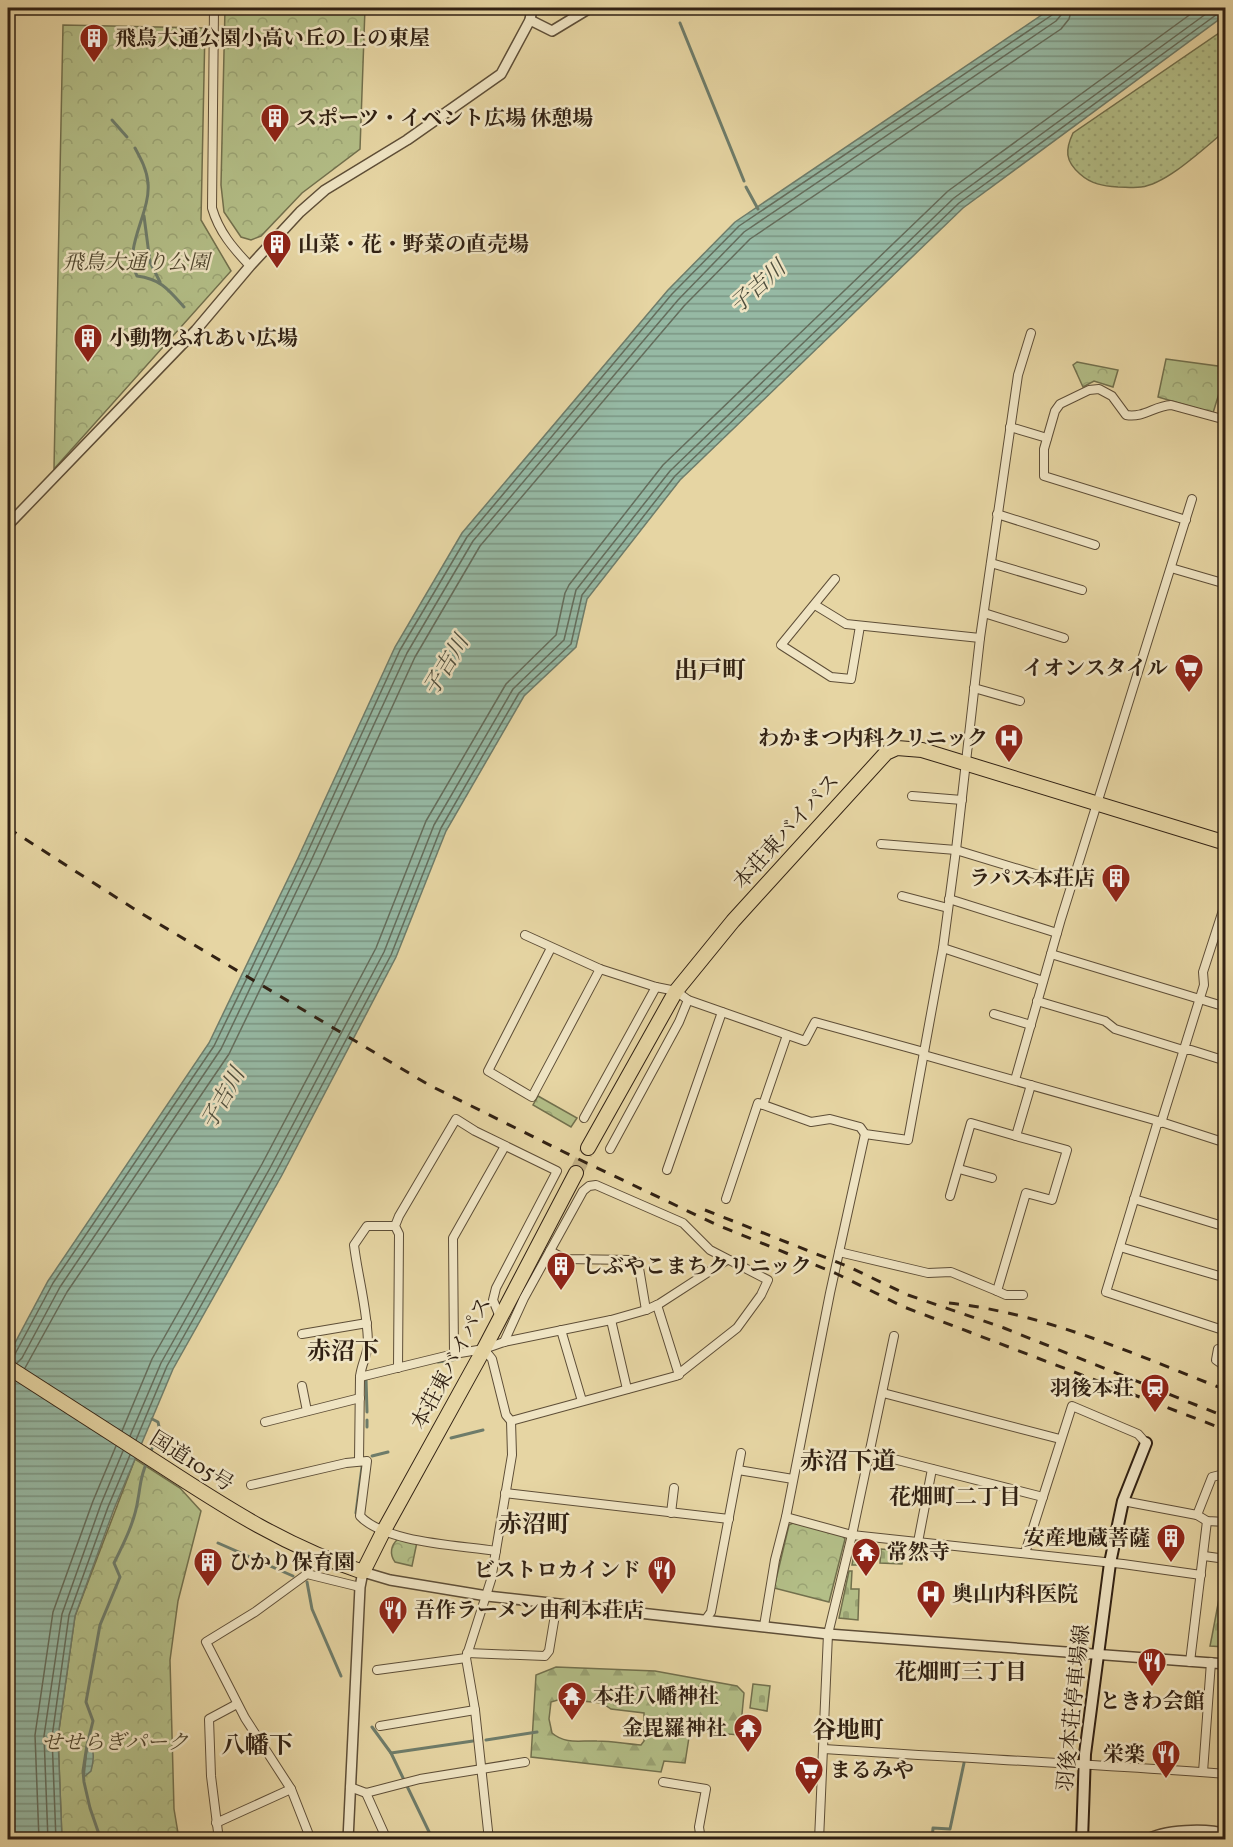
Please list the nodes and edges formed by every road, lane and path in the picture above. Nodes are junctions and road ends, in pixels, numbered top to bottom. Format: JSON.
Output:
{"nodes":[{"id":1,"x":214,"y":8,"type":"edge"},
{"id":2,"x":532,"y":8,"type":"edge"},
{"id":3,"x":590,"y":8,"type":"edge"},
{"id":4,"x":530,"y":20,"type":"junction"},
{"id":5,"x":250,"y":266,"type":"junction"},
{"id":6,"x":1031,"y":333,"type":"dead end"},
{"id":7,"x":1226,"y":420,"type":"edge"},
{"id":8,"x":1010,"y":427,"type":"junction"},
{"id":9,"x":1047,"y":438,"type":"junction"},
{"id":10,"x":1192,"y":499,"type":"dead end"},
{"id":11,"x":997,"y":514,"type":"junction"},
{"id":12,"x":1186,"y":520,"type":"junction"},
{"id":13,"x":8,"y":525,"type":"edge"},
{"id":14,"x":1095,"y":544,"type":"dead end"},
{"id":15,"x":991,"y":563,"type":"junction"},
{"id":16,"x":1171,"y":568,"type":"junction"},
{"id":17,"x":835,"y":579,"type":"dead end"},
{"id":18,"x":1226,"y":584,"type":"edge"},
{"id":19,"x":1082,"y":590,"type":"dead end"},
{"id":20,"x":816,"y":605,"type":"junction"},
{"id":21,"x":984,"y":614,"type":"junction"},
{"id":22,"x":861,"y":626,"type":"junction"},
{"id":23,"x":980,"y":638,"type":"junction"},
{"id":24,"x":1064,"y":638,"type":"dead end"},
{"id":25,"x":974,"y":688,"type":"junction"},
{"id":26,"x":1020,"y":701,"type":"dead end"},
{"id":27,"x":966,"y":763,"type":"junction"},
{"id":28,"x":912,"y":796,"type":"dead end"},
{"id":29,"x":962,"y":800,"type":"junction"},
{"id":30,"x":1096,"y":804,"type":"junction"},
{"id":31,"x":1226,"y":843,"type":"edge"},
{"id":32,"x":881,"y":844,"type":"dead end"},
{"id":33,"x":956,"y":850,"type":"junction"},
{"id":34,"x":1071,"y":885,"type":"junction"},
{"id":35,"x":902,"y":896,"type":"dead end"},
{"id":36,"x":949,"y":899,"type":"junction"},
{"id":37,"x":1226,"y":901,"type":"edge"},
{"id":38,"x":948,"y":908,"type":"junction"},
{"id":39,"x":1057,"y":933,"type":"junction"},
{"id":40,"x":525,"y":935,"type":"dead end"},
{"id":41,"x":551,"y":948,"type":"junction"},
{"id":42,"x":943,"y":948,"type":"junction"},
{"id":43,"x":1051,"y":954,"type":"junction"},
{"id":44,"x":600,"y":969,"type":"junction"},
{"id":45,"x":1043,"y":981,"type":"junction"},
{"id":46,"x":656,"y":987,"type":"junction"},
{"id":47,"x":676,"y":991,"type":"junction"},
{"id":48,"x":1200,"y":999,"type":"junction"},
{"id":49,"x":688,"y":1000,"type":"junction"},
{"id":50,"x":1037,"y":1001,"type":"junction"},
{"id":51,"x":1226,"y":1007,"type":"edge"},
{"id":52,"x":722,"y":1012,"type":"junction"},
{"id":53,"x":994,"y":1014,"type":"dead end"},
{"id":54,"x":1031,"y":1025,"type":"junction"},
{"id":55,"x":787,"y":1035,"type":"junction"},
{"id":56,"x":1184,"y":1050,"type":"junction"},
{"id":57,"x":924,"y":1054,"type":"junction"},
{"id":58,"x":1226,"y":1061,"type":"edge"},
{"id":59,"x":1015,"y":1080,"type":"junction"},
{"id":60,"x":1031,"y":1085,"type":"junction"},
{"id":61,"x":764,"y":1105,"type":"junction"},
{"id":62,"x":584,"y":1118,"type":"dead end"},
{"id":63,"x":1159,"y":1122,"type":"junction"},
{"id":64,"x":865,"y":1134,"type":"junction"},
{"id":65,"x":1016,"y":1136,"type":"junction"},
{"id":66,"x":1226,"y":1143,"type":"edge"},
{"id":67,"x":505,"y":1146,"type":"junction"},
{"id":68,"x":588,"y":1148,"type":"tunnel mouth"},
{"id":69,"x":610,"y":1149,"type":"dead end"},
{"id":70,"x":959,"y":1168,"type":"junction"},
{"id":71,"x":667,"y":1170,"type":"dead end"},
{"id":72,"x":576,"y":1173,"type":"tunnel mouth"},
{"id":73,"x":992,"y":1178,"type":"dead end"},
{"id":74,"x":950,"y":1196,"type":"dead end"},
{"id":75,"x":726,"y":1199,"type":"dead end"},
{"id":76,"x":1134,"y":1199,"type":"junction"},
{"id":77,"x":395,"y":1226,"type":"junction"},
{"id":78,"x":1226,"y":1227,"type":"edge"},
{"id":79,"x":1120,"y":1247,"type":"junction"},
{"id":80,"x":550,"y":1251,"type":"junction"},
{"id":81,"x":839,"y":1252,"type":"junction"},
{"id":82,"x":727,"y":1260,"type":"junction"},
{"id":83,"x":1226,"y":1278,"type":"edge"},
{"id":84,"x":996,"y":1292,"type":"junction"},
{"id":85,"x":1023,"y":1295,"type":"dead end"},
{"id":86,"x":657,"y":1305,"type":"junction"},
{"id":87,"x":646,"y":1310,"type":"junction"},
{"id":88,"x":500,"y":1317,"type":"junction"},
{"id":89,"x":611,"y":1320,"type":"junction"},
{"id":90,"x":367,"y":1323,"type":"junction"},
{"id":91,"x":561,"y":1330,"type":"junction"},
{"id":92,"x":1226,"y":1331,"type":"edge"},
{"id":93,"x":302,"y":1334,"type":"dead end"},
{"id":94,"x":894,"y":1336,"type":"dead end"},
{"id":95,"x":504,"y":1342,"type":"junction"},
{"id":96,"x":1226,"y":1347,"type":"edge"},
{"id":97,"x":484,"y":1349,"type":"junction"},
{"id":98,"x":454,"y":1354,"type":"junction"},
{"id":99,"x":8,"y":1367,"type":"edge"},
{"id":100,"x":1226,"y":1367,"type":"edge"},
{"id":101,"x":398,"y":1368,"type":"junction"},
{"id":102,"x":679,"y":1375,"type":"junction"},
{"id":103,"x":360,"y":1377,"type":"junction"},
{"id":104,"x":302,"y":1386,"type":"dead end"},
{"id":105,"x":627,"y":1389,"type":"junction"},
{"id":106,"x":883,"y":1393,"type":"junction"},
{"id":107,"x":360,"y":1398,"type":"junction"},
{"id":108,"x":582,"y":1401,"type":"junction"},
{"id":109,"x":307,"y":1411,"type":"junction"},
{"id":110,"x":511,"y":1421,"type":"junction"},
{"id":111,"x":265,"y":1422,"type":"dead end"},
{"id":112,"x":1060,"y":1439,"type":"junction"},
{"id":113,"x":1146,"y":1443,"type":"joint"},
{"id":114,"x":741,"y":1453,"type":"dead end"},
{"id":115,"x":870,"y":1453,"type":"junction"},
{"id":116,"x":359,"y":1460,"type":"junction"},
{"id":117,"x":932,"y":1469,"type":"junction"},
{"id":118,"x":738,"y":1470,"type":"junction"},
{"id":119,"x":1226,"y":1477,"type":"edge"},
{"id":120,"x":793,"y":1479,"type":"junction"},
{"id":121,"x":251,"y":1485,"type":"dead end"},
{"id":122,"x":674,"y":1488,"type":"dead end"},
{"id":123,"x":506,"y":1493,"type":"junction"},
{"id":124,"x":1044,"y":1497,"type":"junction"},
{"id":125,"x":1123,"y":1501,"type":"junction"},
{"id":126,"x":671,"y":1513,"type":"junction"},
{"id":127,"x":1197,"y":1515,"type":"junction"},
{"id":128,"x":786,"y":1517,"type":"junction"},
{"id":129,"x":729,"y":1519,"type":"junction"},
{"id":130,"x":1207,"y":1521,"type":"junction"},
{"id":131,"x":1226,"y":1522,"type":"edge"},
{"id":132,"x":383,"y":1532,"type":"junction"},
{"id":133,"x":852,"y":1535,"type":"junction"},
{"id":134,"x":918,"y":1542,"type":"junction"},
{"id":135,"x":496,"y":1551,"type":"junction"},
{"id":136,"x":1025,"y":1553,"type":"junction"},
{"id":137,"x":1203,"y":1556,"type":"junction"},
{"id":138,"x":1226,"y":1559,"type":"edge"},
{"id":139,"x":1110,"y":1563,"type":"junction"},
{"id":140,"x":363,"y":1572,"type":"junction"},
{"id":141,"x":1201,"y":1575,"type":"junction"},
{"id":142,"x":360,"y":1587,"type":"junction"},
{"id":143,"x":487,"y":1596,"type":"junction"},
{"id":144,"x":556,"y":1603,"type":"junction"},
{"id":145,"x":706,"y":1619,"type":"junction"},
{"id":146,"x":764,"y":1626,"type":"junction"},
{"id":147,"x":828,"y":1634,"type":"junction"},
{"id":148,"x":1097,"y":1654,"type":"junction"},
{"id":149,"x":467,"y":1656,"type":"junction"},
{"id":150,"x":1190,"y":1662,"type":"junction"},
{"id":151,"x":1211,"y":1662,"type":"junction"},
{"id":152,"x":1226,"y":1664,"type":"edge"},
{"id":153,"x":377,"y":1670,"type":"dead end"},
{"id":154,"x":237,"y":1704,"type":"junction"},
{"id":155,"x":475,"y":1710,"type":"junction"},
{"id":156,"x":380,"y":1726,"type":"dead end"},
{"id":157,"x":824,"y":1749,"type":"junction"},
{"id":158,"x":525,"y":1762,"type":"dead end"},
{"id":159,"x":1084,"y":1764,"type":"junction"},
{"id":160,"x":483,"y":1769,"type":"junction"},
{"id":161,"x":1203,"y":1772,"type":"junction"},
{"id":162,"x":1226,"y":1774,"type":"edge"},
{"id":163,"x":663,"y":1782,"type":"dead end"},
{"id":164,"x":350,"y":1787,"type":"junction"},
{"id":165,"x":291,"y":1789,"type":"junction"},
{"id":166,"x":366,"y":1793,"type":"junction"},
{"id":167,"x":216,"y":1822,"type":"junction"},
{"id":168,"x":1226,"y":1834,"type":"edge"},
{"id":169,"x":219,"y":1839,"type":"edge"},
{"id":170,"x":311,"y":1839,"type":"edge"},
{"id":171,"x":348,"y":1839,"type":"edge"},
{"id":172,"x":387,"y":1839,"type":"edge"},
{"id":173,"x":489,"y":1839,"type":"edge"},
{"id":174,"x":701,"y":1839,"type":"edge"},
{"id":175,"x":819,"y":1839,"type":"edge"},
{"id":176,"x":1082,"y":1839,"type":"edge"},
{"id":177,"x":1147,"y":1839,"type":"edge"}],
"edges":[{"from":1,"to":5,"type":"street"},
{"from":2,"to":4,"type":"street"},
{"from":3,"to":4,"type":"street"},
{"from":4,"to":5,"type":"street"},
{"from":5,"to":13,"type":"street"},
{"from":6,"to":8,"type":"street"},
{"from":7,"to":9,"type":"street"},
{"from":8,"to":9,"type":"street"},
{"from":8,"to":11,"type":"street"},
{"from":9,"to":12,"type":"street"},
{"from":10,"to":12,"type":"street"},
{"from":11,"to":14,"type":"street"},
{"from":11,"to":15,"type":"street"},
{"from":12,"to":16,"type":"street"},
{"from":15,"to":19,"type":"street"},
{"from":15,"to":21,"type":"street"},
{"from":16,"to":18,"type":"street"},
{"from":16,"to":30,"type":"street"},
{"from":17,"to":20,"type":"street"},
{"from":20,"to":22,"type":"street"},
{"from":20,"to":22,"type":"street"},
{"from":21,"to":23,"type":"street"},
{"from":21,"to":24,"type":"street"},
{"from":22,"to":23,"type":"street"},
{"from":23,"to":25,"type":"street"},
{"from":25,"to":26,"type":"street"},
{"from":25,"to":27,"type":"street"},
{"from":27,"to":29,"type":"street"},
{"from":27,"to":30,"type":"highway","name":"本荘東バイパス"},
{"from":27,"to":47,"type":"highway","name":"本荘東バイパス"},
{"from":28,"to":29,"type":"street"},
{"from":29,"to":33,"type":"street"},
{"from":30,"to":31,"type":"highway","name":"本荘東バイパス"},
{"from":30,"to":34,"type":"street"},
{"from":32,"to":33,"type":"street"},
{"from":33,"to":34,"type":"street"},
{"from":33,"to":36,"type":"street"},
{"from":34,"to":39,"type":"street"},
{"from":35,"to":38,"type":"street"},
{"from":36,"to":38,"type":"street"},
{"from":36,"to":39,"type":"street"},
{"from":37,"to":48,"type":"street"},
{"from":38,"to":42,"type":"street"},
{"from":39,"to":43,"type":"street"},
{"from":40,"to":41,"type":"street"},
{"from":41,"to":44,"type":"street"},
{"from":41,"to":44,"type":"street"},
{"from":42,"to":45,"type":"street"},
{"from":42,"to":57,"type":"street"},
{"from":43,"to":45,"type":"street"},
{"from":43,"to":48,"type":"street"},
{"from":44,"to":46,"type":"street"},
{"from":45,"to":50,"type":"street"},
{"from":46,"to":47,"type":"street"},
{"from":46,"to":62,"type":"street"},
{"from":47,"to":49,"type":"street"},
{"from":47,"to":68,"type":"highway","name":"本荘東バイパス"},
{"from":48,"to":51,"type":"street"},
{"from":48,"to":56,"type":"street"},
{"from":49,"to":52,"type":"street"},
{"from":49,"to":69,"type":"street"},
{"from":50,"to":54,"type":"street"},
{"from":50,"to":56,"type":"street"},
{"from":52,"to":55,"type":"street"},
{"from":52,"to":71,"type":"street"},
{"from":53,"to":54,"type":"street"},
{"from":54,"to":59,"type":"street"},
{"from":55,"to":57,"type":"street"},
{"from":55,"to":61,"type":"street"},
{"from":56,"to":58,"type":"street"},
{"from":56,"to":63,"type":"street"},
{"from":57,"to":59,"type":"street"},
{"from":57,"to":64,"type":"street"},
{"from":59,"to":60,"type":"street"},
{"from":60,"to":63,"type":"street"},
{"from":60,"to":65,"type":"street"},
{"from":61,"to":64,"type":"street"},
{"from":61,"to":75,"type":"street"},
{"from":63,"to":66,"type":"street"},
{"from":63,"to":76,"type":"street"},
{"from":64,"to":81,"type":"street"},
{"from":65,"to":70,"type":"street"},
{"from":65,"to":84,"type":"street"},
{"from":67,"to":77,"type":"street"},
{"from":67,"to":88,"type":"street"},
{"from":67,"to":98,"type":"street"},
{"from":70,"to":73,"type":"street"},
{"from":70,"to":74,"type":"street"},
{"from":72,"to":88,"type":"highway","name":"本荘東バイパス"},
{"from":76,"to":78,"type":"street"},
{"from":76,"to":79,"type":"street"},
{"from":77,"to":90,"type":"street"},
{"from":77,"to":101,"type":"street"},
{"from":79,"to":83,"type":"street"},
{"from":79,"to":92,"type":"street"},
{"from":80,"to":82,"type":"street"},
{"from":80,"to":87,"type":"street"},
{"from":80,"to":95,"type":"street"},
{"from":81,"to":84,"type":"street"},
{"from":81,"to":120,"type":"street"},
{"from":82,"to":86,"type":"street"},
{"from":82,"to":102,"type":"street"},
{"from":84,"to":85,"type":"street"},
{"from":86,"to":87,"type":"street"},
{"from":86,"to":102,"type":"street"},
{"from":87,"to":89,"type":"street"},
{"from":88,"to":97,"type":"highway","name":"本荘東バイパス"},
{"from":89,"to":91,"type":"street"},
{"from":89,"to":105,"type":"street"},
{"from":90,"to":93,"type":"street"},
{"from":90,"to":103,"type":"street"},
{"from":91,"to":95,"type":"street"},
{"from":91,"to":108,"type":"street"},
{"from":94,"to":106,"type":"street"},
{"from":95,"to":97,"type":"street"},
{"from":96,"to":100,"type":"street"},
{"from":97,"to":98,"type":"street"},
{"from":97,"to":110,"type":"street"},
{"from":97,"to":132,"type":"highway","name":"本荘東バイパス"},
{"from":98,"to":101,"type":"street"},
{"from":99,"to":140,"type":"highway","name":"国道105号"},
{"from":101,"to":103,"type":"street"},
{"from":102,"to":105,"type":"street"},
{"from":103,"to":107,"type":"street"},
{"from":104,"to":109,"type":"street"},
{"from":105,"to":108,"type":"street"},
{"from":106,"to":112,"type":"street"},
{"from":106,"to":115,"type":"street"},
{"from":107,"to":109,"type":"street"},
{"from":107,"to":116,"type":"street"},
{"from":108,"to":110,"type":"street"},
{"from":109,"to":111,"type":"street"},
{"from":110,"to":123,"type":"street"},
{"from":112,"to":113,"type":"street"},
{"from":112,"to":124,"type":"street"},
{"from":113,"to":125,"type":"main road","name":"羽後本荘停車場線"},
{"from":114,"to":118,"type":"street"},
{"from":115,"to":117,"type":"street"},
{"from":115,"to":133,"type":"street"},
{"from":116,"to":121,"type":"street"},
{"from":116,"to":132,"type":"street"},
{"from":117,"to":124,"type":"street"},
{"from":117,"to":134,"type":"street"},
{"from":118,"to":120,"type":"street"},
{"from":118,"to":129,"type":"street"},
{"from":119,"to":127,"type":"street"},
{"from":120,"to":128,"type":"street"},
{"from":122,"to":126,"type":"street"},
{"from":123,"to":126,"type":"street"},
{"from":123,"to":135,"type":"street"},
{"from":124,"to":136,"type":"street"},
{"from":125,"to":127,"type":"street"},
{"from":125,"to":139,"type":"main road","name":"羽後本荘停車場線"},
{"from":126,"to":129,"type":"street"},
{"from":127,"to":130,"type":"street"},
{"from":128,"to":133,"type":"street"},
{"from":128,"to":146,"type":"street"},
{"from":129,"to":145,"type":"street"},
{"from":130,"to":131,"type":"street"},
{"from":130,"to":137,"type":"street"},
{"from":132,"to":135,"type":"street"},
{"from":132,"to":140,"type":"highway","name":"本荘東バイパス"},
{"from":133,"to":134,"type":"street"},
{"from":133,"to":147,"type":"street"},
{"from":134,"to":136,"type":"street"},
{"from":135,"to":143,"type":"street"},
{"from":136,"to":139,"type":"street"},
{"from":137,"to":138,"type":"street"},
{"from":137,"to":141,"type":"street"},
{"from":139,"to":141,"type":"street"},
{"from":139,"to":148,"type":"main road","name":"羽後本荘停車場線"},
{"from":140,"to":142,"type":"street"},
{"from":140,"to":143,"type":"street"},
{"from":141,"to":150,"type":"street"},
{"from":142,"to":154,"type":"street"},
{"from":142,"to":164,"type":"street"},
{"from":143,"to":144,"type":"street"},
{"from":143,"to":149,"type":"street"},
{"from":144,"to":145,"type":"street"},
{"from":144,"to":149,"type":"street"},
{"from":145,"to":146,"type":"street"},
{"from":146,"to":147,"type":"street"},
{"from":147,"to":148,"type":"street"},
{"from":147,"to":157,"type":"street"},
{"from":148,"to":150,"type":"street"},
{"from":148,"to":159,"type":"main road","name":"羽後本荘停車場線"},
{"from":149,"to":153,"type":"street"},
{"from":149,"to":155,"type":"street"},
{"from":150,"to":151,"type":"street"},
{"from":151,"to":152,"type":"street"},
{"from":151,"to":161,"type":"street"},
{"from":154,"to":165,"type":"street"},
{"from":154,"to":167,"type":"street"},
{"from":155,"to":156,"type":"street"},
{"from":155,"to":160,"type":"street"},
{"from":157,"to":159,"type":"street"},
{"from":157,"to":175,"type":"street"},
{"from":158,"to":160,"type":"street"},
{"from":159,"to":161,"type":"street"},
{"from":159,"to":176,"type":"main road","name":"羽後本荘停車場線"},
{"from":160,"to":166,"type":"street"},
{"from":160,"to":173,"type":"street"},
{"from":161,"to":162,"type":"street"},
{"from":163,"to":174,"type":"street"},
{"from":164,"to":166,"type":"street"},
{"from":164,"to":171,"type":"street"},
{"from":165,"to":167,"type":"street"},
{"from":165,"to":170,"type":"street"},
{"from":166,"to":172,"type":"street"},
{"from":167,"to":169,"type":"street"},
{"from":168,"to":177,"type":"street"}]}
